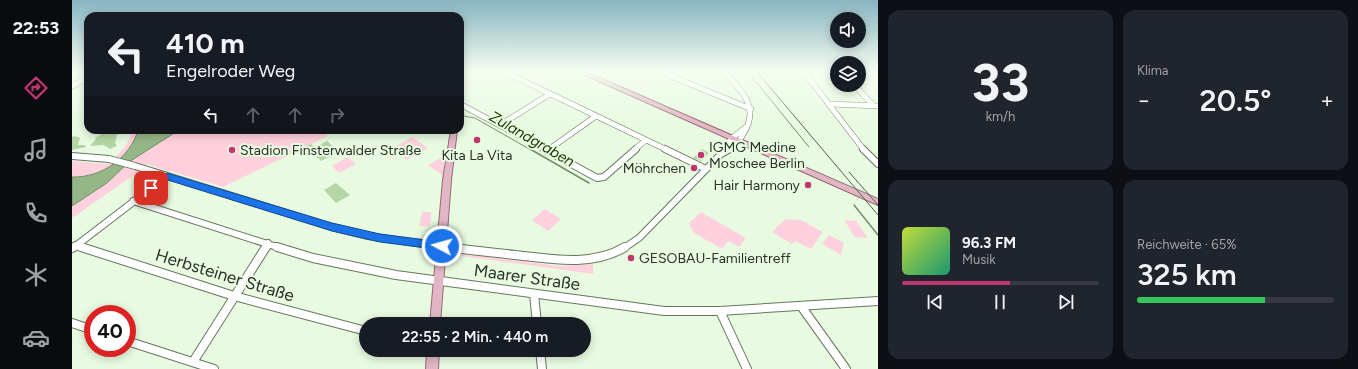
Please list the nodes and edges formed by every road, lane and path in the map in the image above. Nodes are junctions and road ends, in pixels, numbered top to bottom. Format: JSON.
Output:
{"nodes":[{"id":1,"x":540,"y":89,"type":"edge"},
{"id":2,"x":620,"y":89,"type":"edge"},
{"id":3,"x":702,"y":89,"type":"edge"},
{"id":4,"x":738,"y":89,"type":"edge"},
{"id":5,"x":818,"y":89,"type":"edge"},
{"id":6,"x":861,"y":92,"type":"edge"},
{"id":7,"x":550,"y":94,"type":"junction"},
{"id":8,"x":830,"y":104,"type":"junction"},
{"id":9,"x":464,"y":106,"type":"edge"},
{"id":10,"x":876,"y":106,"type":"edge"},
{"id":11,"x":750,"y":109,"type":"junction"},
{"id":12,"x":878,"y":110,"type":"edge"},
{"id":13,"x":596,"y":116,"type":"junction"},
{"id":14,"x":500,"y":125,"type":"junction"},
{"id":15,"x":454,"y":134,"type":"edge"},
{"id":16,"x":646,"y":140,"type":"junction"},
{"id":17,"x":735,"y":141,"type":"junction"},
{"id":18,"x":547,"y":151,"type":"junction"},
{"id":19,"x":72,"y":156,"type":"edge"},
{"id":20,"x":878,"y":164,"type":"edge"},
{"id":21,"x":706,"y":169,"type":"junction"},
{"id":22,"x":167,"y":176,"type":"junction"},
{"id":23,"x":133,"y":200,"type":"junction"},
{"id":24,"x":878,"y":202,"type":"edge"},
{"id":25,"x":878,"y":207,"type":"edge"},
{"id":26,"x":268,"y":243,"type":"junction"},
{"id":27,"x":74,"y":246,"type":"edge"},
{"id":28,"x":442,"y":246,"type":"junction"},
{"id":29,"x":438,"y":280,"type":"junction"},
{"id":30,"x":534,"y":294,"type":"junction"},
{"id":31,"x":234,"y":296,"type":"junction"},
{"id":32,"x":878,"y":301,"type":"edge"},
{"id":33,"x":801,"y":306,"type":"junction"},
{"id":34,"x":720,"y":311,"type":"junction"},
{"id":35,"x":435,"y":317,"type":"edge"},
{"id":36,"x":536,"y":317,"type":"edge"},
{"id":37,"x":72,"y":323,"type":"edge"},
{"id":38,"x":84,"y":327,"type":"edge"},
{"id":39,"x":359,"y":329,"type":"edge"},
{"id":40,"x":136,"y":344,"type":"edge"},
{"id":41,"x":433,"y":357,"type":"edge"},
{"id":42,"x":541,"y":357,"type":"edge"},
{"id":43,"x":193,"y":362,"type":"junction"},
{"id":44,"x":214,"y":369,"type":"edge"},
{"id":45,"x":432,"y":369,"type":"edge"},
{"id":46,"x":542,"y":369,"type":"edge"},
{"id":47,"x":746,"y":369,"type":"edge"},
{"id":48,"x":846,"y":369,"type":"edge"}],
"edges":[{"from":1,"to":7,"type":"street"},
{"from":2,"to":17,"type":"main road"},
{"from":3,"to":11,"type":"street"},
{"from":4,"to":11,"type":"street"},
{"from":5,"to":8,"type":"street"},
{"from":6,"to":10,"type":"street"},
{"from":7,"to":13,"type":"street"},
{"from":7,"to":14,"type":"street"},
{"from":8,"to":10,"type":"street"},
{"from":8,"to":20,"type":"street"},
{"from":9,"to":14,"type":"street"},
{"from":10,"to":12,"type":"street"},
{"from":11,"to":17,"type":"street"},
{"from":13,"to":16,"type":"street"},
{"from":13,"to":18,"type":"street"},
{"from":14,"to":18,"type":"street"},
{"from":15,"to":28,"type":"main road"},
{"from":16,"to":18,"type":"street"},
{"from":16,"to":21,"type":"street"},
{"from":17,"to":21,"type":"street"},
{"from":17,"to":24,"type":"main road"},
{"from":17,"to":25,"type":"main road"},
{"from":19,"to":22,"type":"street"},
{"from":21,"to":28,"type":"street"},
{"from":22,"to":23,"type":"street"},
{"from":22,"to":28,"type":"street"},
{"from":23,"to":26,"type":"street","name":"Maarer Straße"},
{"from":23,"to":27,"type":"street"},
{"from":26,"to":29,"type":"street","name":"Maarer Straße"},
{"from":26,"to":31,"type":"street"},
{"from":27,"to":31,"type":"street","name":"Herbsteiner Straße"},
{"from":28,"to":29,"type":"main road"},
{"from":29,"to":30,"type":"street","name":"Maarer Straße"},
{"from":29,"to":35,"type":"main road"},
{"from":30,"to":34,"type":"street","name":"Maarer Straße"},
{"from":30,"to":36,"type":"street"},
{"from":31,"to":39,"type":"street","name":"Herbsteiner Straße"},
{"from":31,"to":43,"type":"street"},
{"from":32,"to":33,"type":"street","name":"Maarer Straße"},
{"from":33,"to":34,"type":"street","name":"Maarer Straße"},
{"from":33,"to":48,"type":"street"},
{"from":34,"to":47,"type":"street"},
{"from":37,"to":38,"type":"street"},
{"from":40,"to":43,"type":"street"},
{"from":41,"to":45,"type":"main road"},
{"from":42,"to":46,"type":"street"},
{"from":43,"to":44,"type":"street"}]}
